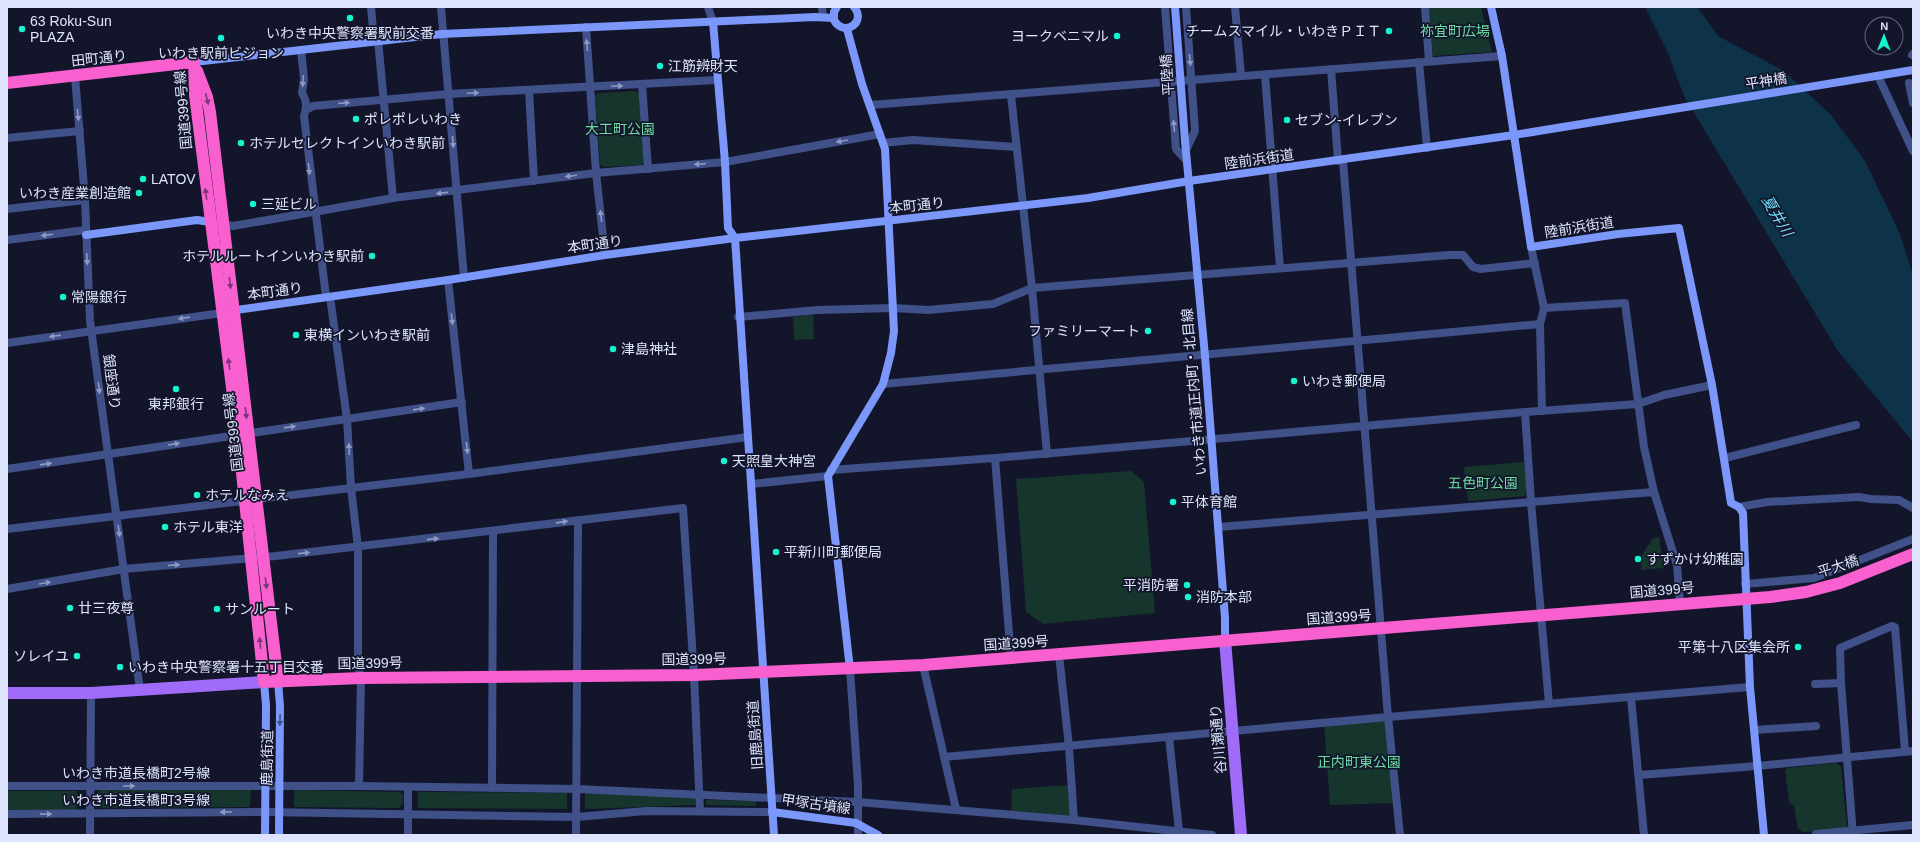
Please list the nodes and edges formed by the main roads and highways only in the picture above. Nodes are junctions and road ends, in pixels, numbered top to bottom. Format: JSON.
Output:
{"nodes":[{"id":1,"x":194,"y":62,"type":"junction"},
{"id":2,"x":7,"y":83,"type":"edge"},
{"id":3,"x":228,"y":312,"type":"junction"},
{"id":4,"x":1913,"y":554,"type":"edge"},
{"id":5,"x":257,"y":558,"type":"junction"},
{"id":6,"x":1770,"y":597,"type":"joint"},
{"id":7,"x":1225,"y":640,"type":"junction"},
{"id":8,"x":278,"y":681,"type":"junction"},
{"id":9,"x":264,"y":682,"type":"junction"},
{"id":10,"x":7,"y":693,"type":"edge"},
{"id":11,"x":1241,"y":835,"type":"edge"}],
"edges":[{"from":1,"to":2,"type":"highway","name":"田町通り"},
{"from":3,"to":1,"type":"highway","name":"国道399号線","one_way":true},
{"from":1,"to":3,"type":"highway","name":"国道399号線","one_way":true},
{"from":3,"to":5,"type":"highway","name":"国道399号線"},
{"from":4,"to":6,"type":"highway","name":"平大橋"},
{"from":5,"to":8,"type":"highway","name":"国道399号線","one_way":true},
{"from":9,"to":5,"type":"highway","name":"国道399号線","one_way":true},
{"from":6,"to":7,"type":"highway","name":"国道399号"},
{"from":7,"to":8,"type":"highway","name":"国道399号"},
{"from":7,"to":11,"type":"main road","name":"谷川瀬通り"},
{"from":8,"to":9,"type":"highway","name":"国道399号"},
{"from":9,"to":10,"type":"main road"}]}
